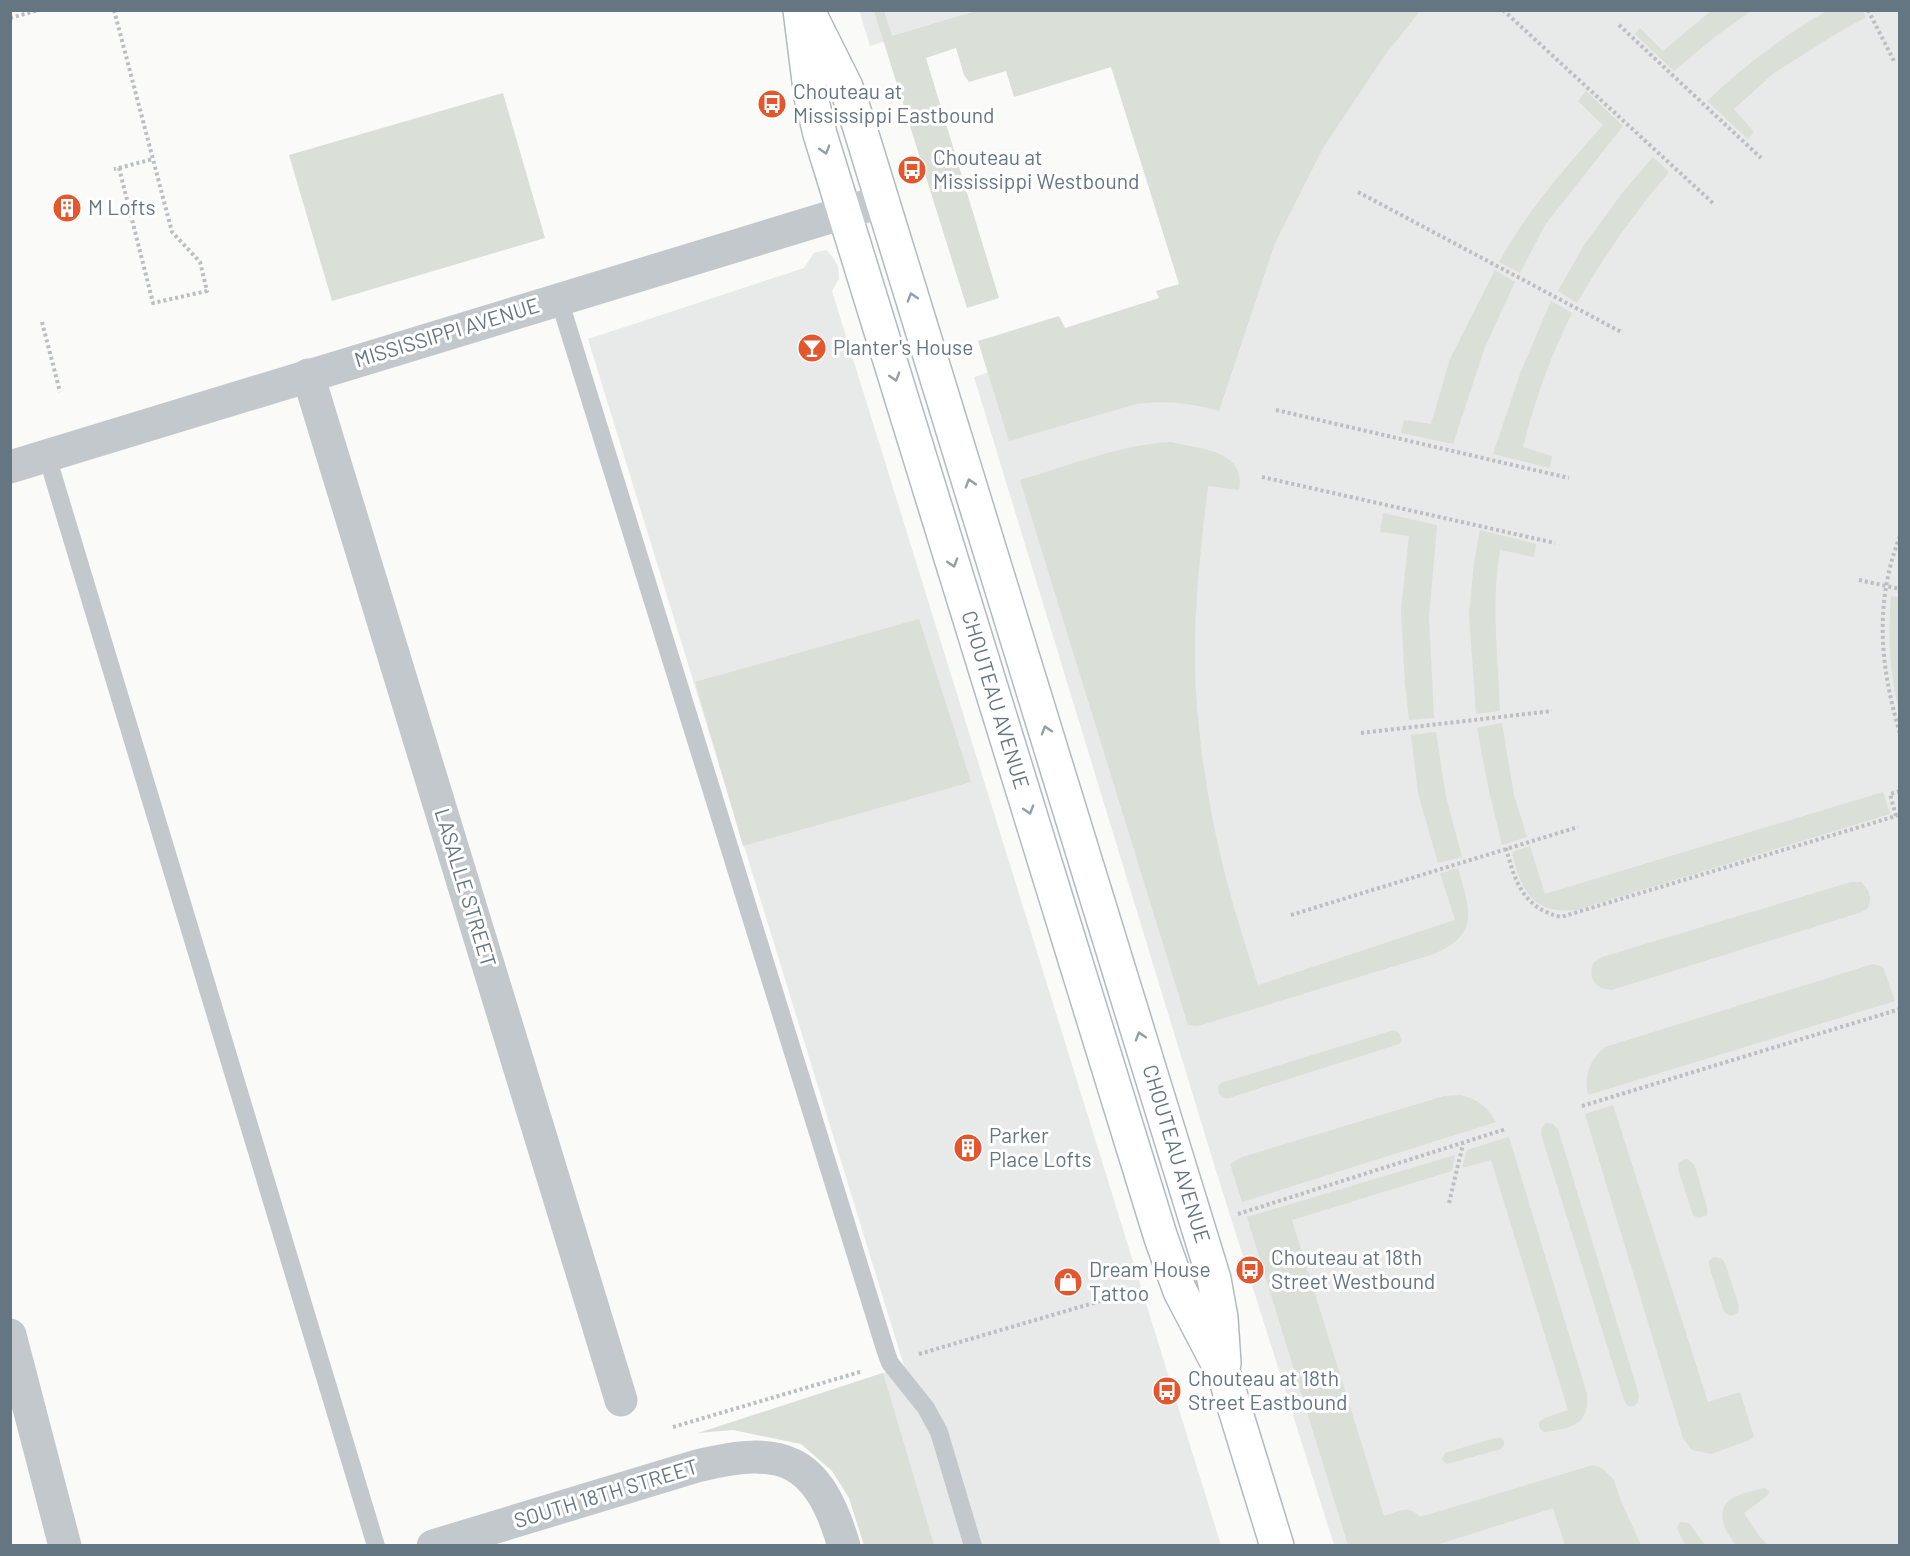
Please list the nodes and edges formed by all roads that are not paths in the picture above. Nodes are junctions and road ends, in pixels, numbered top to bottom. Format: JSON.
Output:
{"nodes":[{"id":1,"x":800,"y":10,"type":"edge"},
{"id":2,"x":808,"y":10,"type":"edge"},
{"id":3,"x":883,"y":201,"type":"junction"},
{"id":4,"x":845,"y":213,"type":"junction"},
{"id":5,"x":559,"y":300,"type":"junction"},
{"id":6,"x":308,"y":375,"type":"junction"},
{"id":7,"x":47,"y":456,"type":"junction"},
{"id":8,"x":10,"y":467,"type":"edge"},
{"id":9,"x":10,"y":1335,"type":"edge"},
{"id":10,"x":1225,"y":1377,"type":"junction"},
{"id":11,"x":621,"y":1400,"type":"dead end"},
{"id":12,"x":65,"y":1545,"type":"edge"},
{"id":13,"x":376,"y":1545,"type":"edge"},
{"id":14,"x":433,"y":1545,"type":"edge"},
{"id":15,"x":844,"y":1545,"type":"edge"},
{"id":16,"x":973,"y":1545,"type":"edge"},
{"id":17,"x":1277,"y":1545,"type":"edge"}],
"edges":[{"from":1,"to":4,"type":"main road","name":"CHOUTEAU AVENUE","one_way":true},
{"from":2,"to":3,"type":"main road","name":"CHOUTEAU AVENUE"},
{"from":3,"to":4,"type":"street","name":"MISSISSIPPI AVENUE"},
{"from":10,"to":3,"type":"main road","name":"CHOUTEAU AVENUE","one_way":true},
{"from":4,"to":5,"type":"street","name":"MISSISSIPPI AVENUE"},
{"from":4,"to":10,"type":"main road","name":"CHOUTEAU AVENUE","one_way":true},
{"from":5,"to":6,"type":"street","name":"MISSISSIPPI AVENUE"},
{"from":5,"to":16,"type":"lane"},
{"from":6,"to":7,"type":"street","name":"MISSISSIPPI AVENUE"},
{"from":6,"to":11,"type":"street","name":"LASALLE STREET"},
{"from":7,"to":8,"type":"street","name":"MISSISSIPPI AVENUE"},
{"from":7,"to":13,"type":"lane"},
{"from":9,"to":12,"type":"street"},
{"from":10,"to":17,"type":"main road","name":"CHOUTEAU AVENUE"},
{"from":14,"to":15,"type":"street","name":"SOUTH 18TH STREET"}]}
